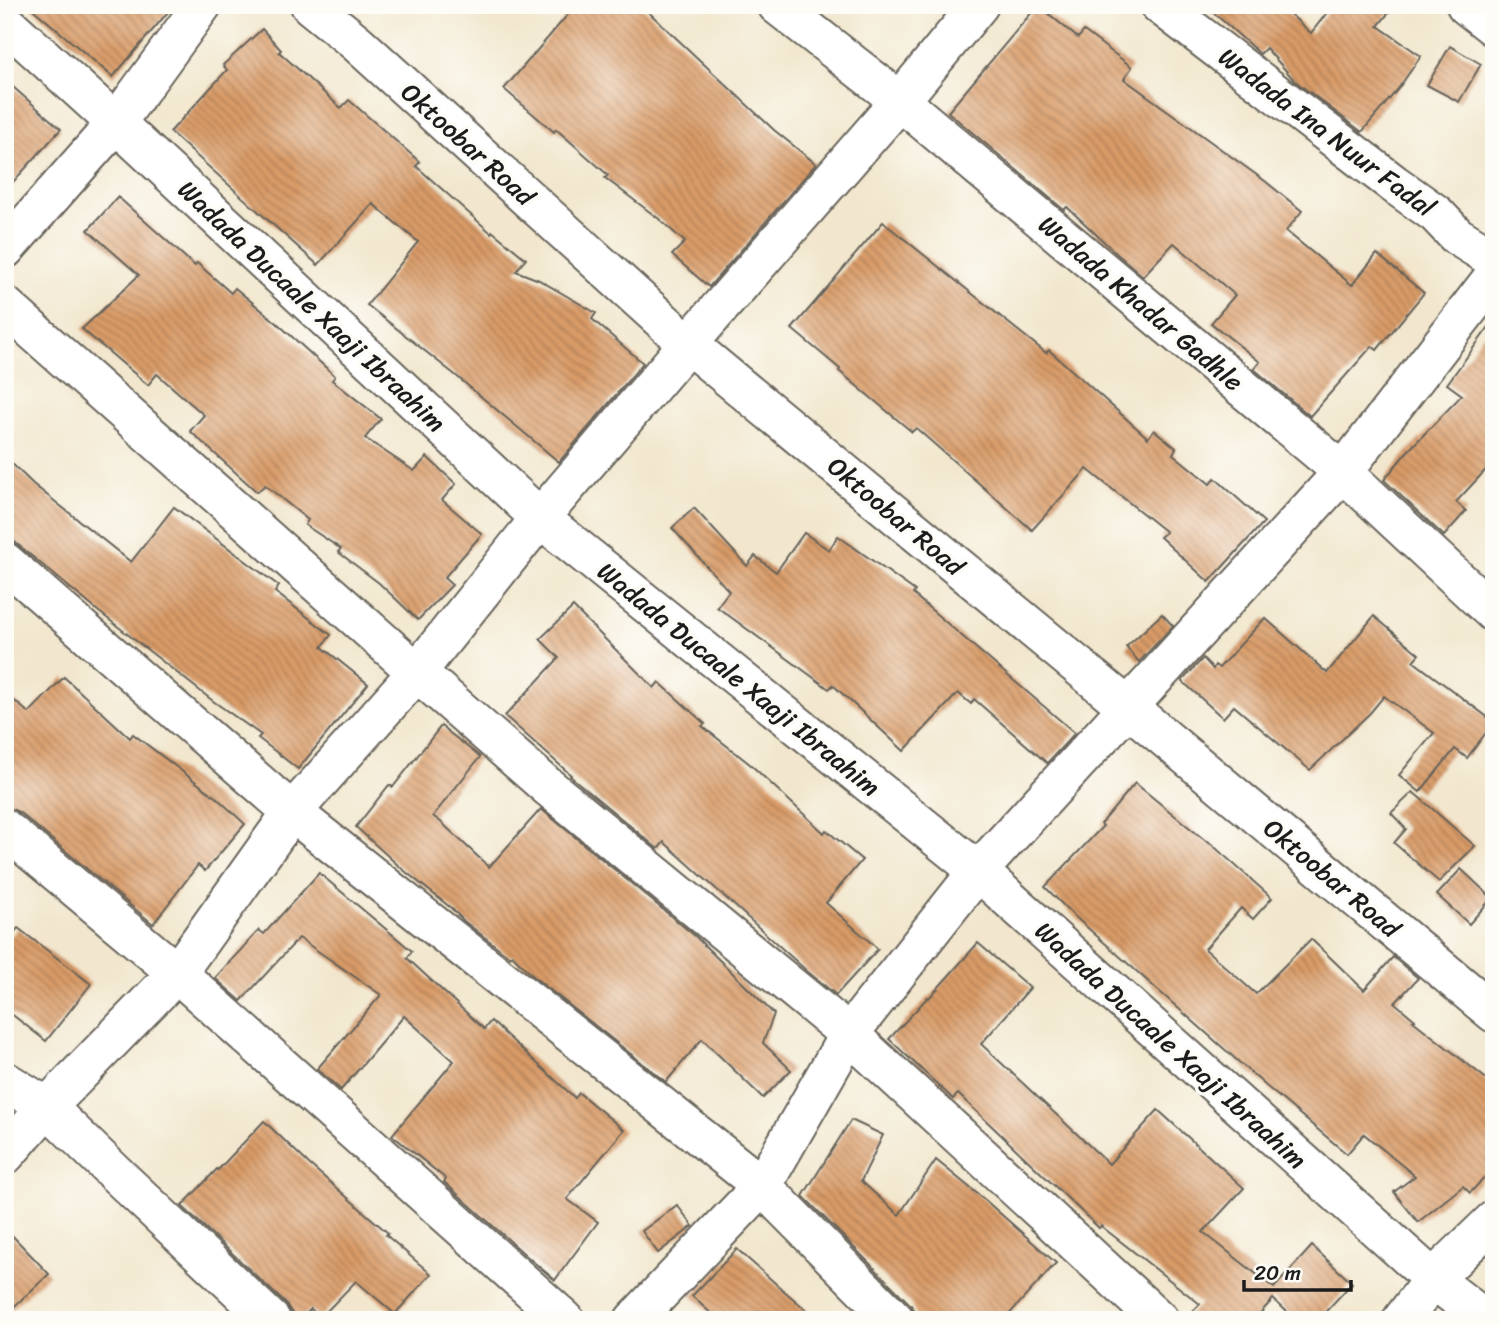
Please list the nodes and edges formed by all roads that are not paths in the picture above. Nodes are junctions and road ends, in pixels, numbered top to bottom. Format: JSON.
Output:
{"nodes":[{"id":1,"x":202,"y":5,"type":"edge"},
{"id":2,"x":310,"y":5,"type":"edge"},
{"id":3,"x":777,"y":5,"type":"edge"},
{"id":4,"x":979,"y":5,"type":"edge"},
{"id":5,"x":1160,"y":5,"type":"edge"},
{"id":6,"x":1466,"y":5,"type":"edge"},
{"id":7,"x":5,"y":22,"type":"edge"},
{"id":8,"x":1494,"y":27,"type":"edge"},
{"id":9,"x":900,"y":101,"type":"junction"},
{"id":10,"x":116,"y":123,"type":"junction"},
{"id":11,"x":5,"y":249,"type":"edge"},
{"id":12,"x":1494,"y":259,"type":"edge"},
{"id":13,"x":1494,"y":275,"type":"edge"},
{"id":14,"x":5,"y":306,"type":"edge"},
{"id":15,"x":688,"y":344,"type":"junction"},
{"id":16,"x":1343,"y":472,"type":"junction"},
{"id":17,"x":540,"y":518,"type":"junction"},
{"id":18,"x":5,"y":562,"type":"edge"},
{"id":19,"x":1494,"y":613,"type":"edge"},
{"id":20,"x":417,"y":673,"type":"junction"},
{"id":21,"x":1129,"y":708,"type":"junction"},
{"id":22,"x":292,"y":811,"type":"junction"},
{"id":23,"x":5,"y":829,"type":"edge"},
{"id":24,"x":978,"y":871,"type":"junction"},
{"id":25,"x":177,"y":973,"type":"junction"},
{"id":26,"x":1494,"y":1013,"type":"edge"},
{"id":27,"x":849,"y":1034,"type":"junction"},
{"id":28,"x":5,"y":1082,"type":"edge"},
{"id":29,"x":47,"y":1107,"type":"junction"},
{"id":30,"x":5,"y":1155,"type":"edge"},
{"id":31,"x":762,"y":1186,"type":"junction"},
{"id":32,"x":1494,"y":1220,"type":"edge"},
{"id":33,"x":1433,"y":1279,"type":"junction"},
{"id":34,"x":271,"y":1320,"type":"edge"},
{"id":35,"x":565,"y":1320,"type":"edge"},
{"id":36,"x":634,"y":1320,"type":"edge"},
{"id":37,"x":895,"y":1320,"type":"edge"},
{"id":38,"x":1159,"y":1320,"type":"edge"},
{"id":39,"x":1402,"y":1320,"type":"edge"},
{"id":40,"x":1486,"y":1320,"type":"edge"}],
"edges":[{"from":1,"to":10,"type":"street"},
{"from":2,"to":15,"type":"street","name":"Oktoobar Road"},
{"from":3,"to":9,"type":"street","name":"Wadada Khadar Gadhle"},
{"from":4,"to":9,"type":"street"},
{"from":5,"to":12,"type":"street","name":"Wadada Ina Nuur Fadal"},
{"from":6,"to":8,"type":"street"},
{"from":7,"to":10,"type":"street","name":"Wadada Ducaale Xaaji Ibraahim"},
{"from":9,"to":15,"type":"street"},
{"from":9,"to":16,"type":"street","name":"Wadada Khadar Gadhle"},
{"from":10,"to":11,"type":"street"},
{"from":10,"to":17,"type":"street","name":"Wadada Ducaale Xaaji Ibraahim"},
{"from":13,"to":16,"type":"street"},
{"from":14,"to":20,"type":"street"},
{"from":15,"to":17,"type":"street"},
{"from":15,"to":21,"type":"street","name":"Oktoobar Road"},
{"from":16,"to":19,"type":"street","name":"Wadada Khadar Gadhle"},
{"from":16,"to":21,"type":"street"},
{"from":17,"to":20,"type":"street"},
{"from":17,"to":24,"type":"street","name":"Wadada Ducaale Xaaji Ibraahim"},
{"from":18,"to":22,"type":"street"},
{"from":20,"to":22,"type":"street"},
{"from":20,"to":27,"type":"street"},
{"from":21,"to":24,"type":"street"},
{"from":21,"to":26,"type":"street","name":"Oktoobar Road"},
{"from":22,"to":25,"type":"street"},
{"from":22,"to":31,"type":"street"},
{"from":23,"to":25,"type":"street"},
{"from":24,"to":27,"type":"street"},
{"from":24,"to":33,"type":"street","name":"Wadada Ducaale Xaaji Ibraahim"},
{"from":25,"to":29,"type":"street"},
{"from":25,"to":35,"type":"street"},
{"from":27,"to":31,"type":"street"},
{"from":27,"to":38,"type":"street"},
{"from":28,"to":29,"type":"street"},
{"from":29,"to":30,"type":"street"},
{"from":29,"to":34,"type":"street"},
{"from":31,"to":36,"type":"street"},
{"from":31,"to":37,"type":"street"},
{"from":32,"to":33,"type":"street"},
{"from":33,"to":39,"type":"street"},
{"from":33,"to":40,"type":"street","name":"Wadada Ducaale Xaaji Ibraahim"}]}
